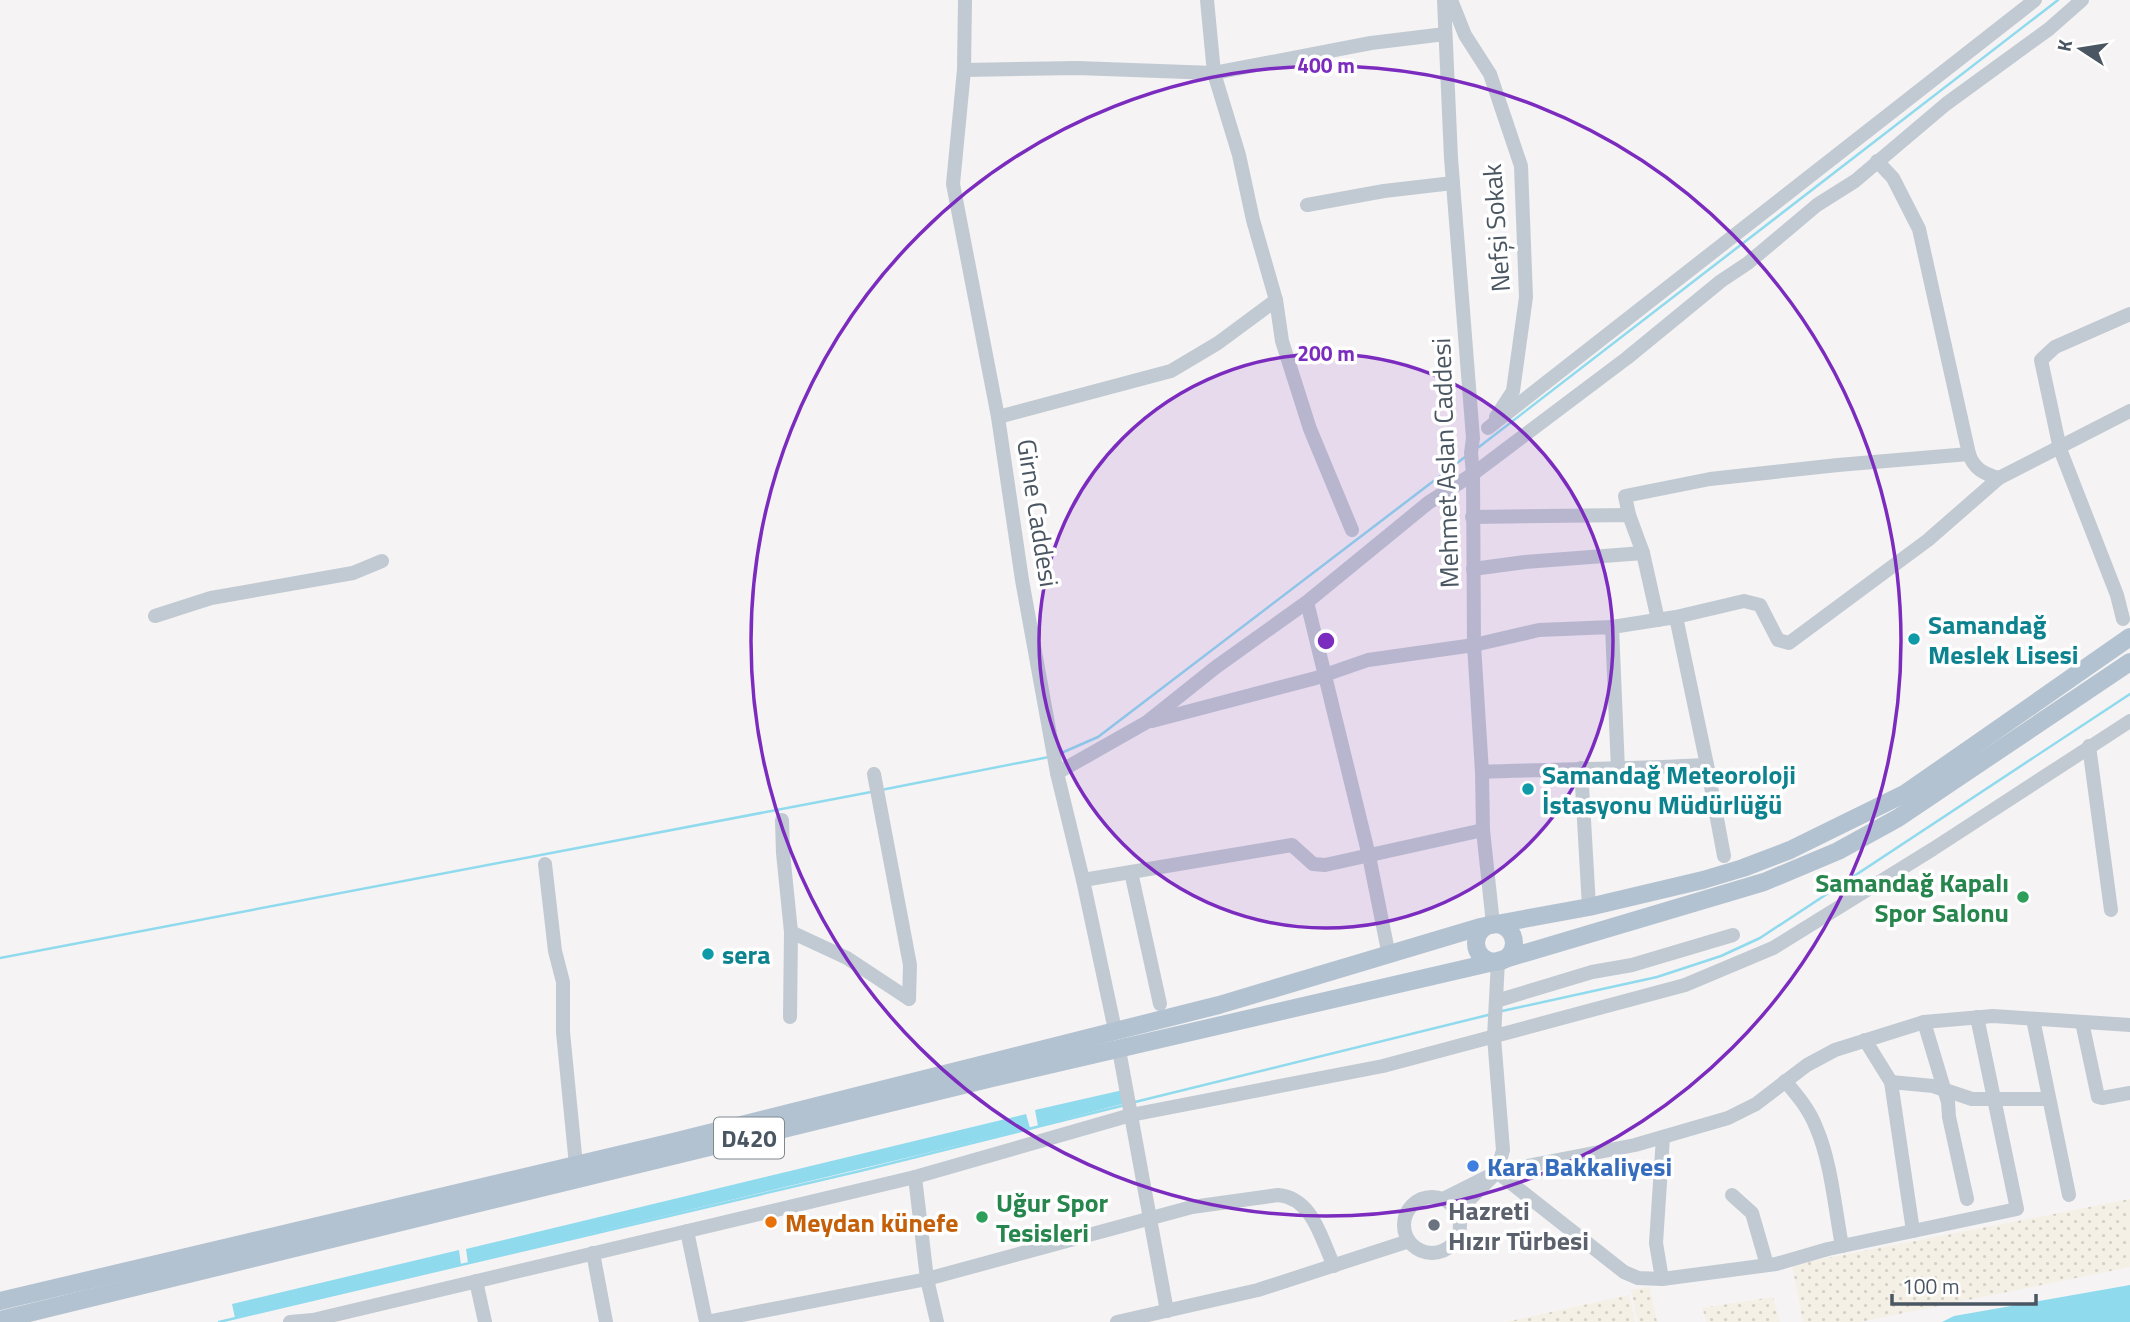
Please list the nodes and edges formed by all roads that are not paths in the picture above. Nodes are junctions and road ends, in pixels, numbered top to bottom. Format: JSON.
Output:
{"nodes":[{"id":1,"x":965,"y":0,"type":"edge"},
{"id":2,"x":1207,"y":0,"type":"edge"},
{"id":3,"x":1444,"y":0,"type":"edge"},
{"id":4,"x":1451,"y":0,"type":"edge"},
{"id":5,"x":2035,"y":0,"type":"edge"},
{"id":6,"x":2082,"y":0,"type":"edge"},
{"id":7,"x":1446,"y":34,"type":"junction"},
{"id":8,"x":964,"y":70,"type":"junction"},
{"id":9,"x":1214,"y":73,"type":"junction"},
{"id":10,"x":1877,"y":161,"type":"junction"},
{"id":11,"x":1453,"y":183,"type":"junction"},
{"id":12,"x":1307,"y":205,"type":"dead end"},
{"id":13,"x":1276,"y":300,"type":"junction"},
{"id":14,"x":2130,"y":314,"type":"edge"},
{"id":15,"x":2130,"y":411,"type":"edge"},
{"id":16,"x":999,"y":417,"type":"junction"},
{"id":17,"x":1488,"y":428,"type":"junction"},
{"id":18,"x":2060,"y":449,"type":"junction"},
{"id":19,"x":1471,"y":453,"type":"junction"},
{"id":20,"x":1969,"y":454,"type":"junction"},
{"id":21,"x":1474,"y":474,"type":"junction"},
{"id":22,"x":1998,"y":478,"type":"junction"},
{"id":23,"x":1629,"y":514,"type":"junction"},
{"id":24,"x":1472,"y":517,"type":"junction"},
{"id":25,"x":1352,"y":530,"type":"dead end"},
{"id":26,"x":1643,"y":553,"type":"junction"},
{"id":27,"x":382,"y":561,"type":"dead end"},
{"id":28,"x":1473,"y":569,"type":"junction"},
{"id":29,"x":1307,"y":602,"type":"junction"},
{"id":30,"x":155,"y":616,"type":"dead end"},
{"id":31,"x":1676,"y":617,"type":"junction"},
{"id":32,"x":2123,"y":619,"type":"dead end"},
{"id":33,"x":1658,"y":620,"type":"junction"},
{"id":34,"x":1612,"y":627,"type":"junction"},
{"id":35,"x":2130,"y":637,"type":"edge"},
{"id":36,"x":1474,"y":645,"type":"junction"},
{"id":37,"x":2130,"y":662,"type":"edge"},
{"id":38,"x":1326,"y":675,"type":"junction"},
{"id":39,"x":2130,"y":721,"type":"edge"},
{"id":40,"x":1147,"y":722,"type":"junction"},
{"id":41,"x":2090,"y":746,"type":"junction"},
{"id":42,"x":1707,"y":765,"type":"junction"},
{"id":43,"x":1581,"y":768,"type":"junction"},
{"id":44,"x":1618,"y":770,"type":"junction"},
{"id":45,"x":1056,"y":772,"type":"junction"},
{"id":46,"x":1482,"y":772,"type":"junction"},
{"id":47,"x":874,"y":774,"type":"dead end"},
{"id":48,"x":782,"y":820,"type":"dead end"},
{"id":49,"x":1483,"y":830,"type":"junction"},
{"id":50,"x":1369,"y":856,"type":"junction"},
{"id":51,"x":1724,"y":856,"type":"dead end"},
{"id":52,"x":545,"y":864,"type":"dead end"},
{"id":53,"x":1131,"y":872,"type":"junction"},
{"id":54,"x":1083,"y":880,"type":"junction"},
{"id":55,"x":1589,"y":906,"type":"junction"},
{"id":56,"x":2111,"y":910,"type":"dead end"},
{"id":57,"x":1493,"y":924,"type":"junction"},
{"id":58,"x":791,"y":932,"type":"junction"},
{"id":59,"x":1733,"y":935,"type":"dead end"},
{"id":60,"x":1389,"y":956,"type":"junction"},
{"id":61,"x":1499,"y":961,"type":"junction"},
{"id":62,"x":1496,"y":1001,"type":"junction"},
{"id":63,"x":1160,"y":1004,"type":"dead end"},
{"id":64,"x":790,"y":1017,"type":"dead end"},
{"id":65,"x":1977,"y":1017,"type":"junction"},
{"id":66,"x":2033,"y":1018,"type":"junction"},
{"id":67,"x":1924,"y":1022,"type":"junction"},
{"id":68,"x":2081,"y":1022,"type":"junction"},
{"id":69,"x":2130,"y":1025,"type":"edge"},
{"id":70,"x":1115,"y":1030,"type":"junction"},
{"id":71,"x":1494,"y":1037,"type":"junction"},
{"id":72,"x":1865,"y":1040,"type":"junction"},
{"id":73,"x":1119,"y":1050,"type":"junction"},
{"id":74,"x":1785,"y":1081,"type":"junction"},
{"id":75,"x":1891,"y":1082,"type":"junction"},
{"id":76,"x":1943,"y":1090,"type":"junction"},
{"id":77,"x":2130,"y":1093,"type":"edge"},
{"id":78,"x":2048,"y":1099,"type":"junction"},
{"id":79,"x":1993,"y":1100,"type":"junction"},
{"id":80,"x":1131,"y":1115,"type":"junction"},
{"id":81,"x":1663,"y":1137,"type":"junction"},
{"id":82,"x":576,"y":1165,"type":"junction"},
{"id":83,"x":1497,"y":1172,"type":"junction"},
{"id":84,"x":915,"y":1177,"type":"junction"},
{"id":85,"x":1732,"y":1195,"type":"dead end"},
{"id":86,"x":2069,"y":1195,"type":"dead end"},
{"id":87,"x":1443,"y":1199,"type":"junction"},
{"id":88,"x":1967,"y":1199,"type":"dead end"},
{"id":89,"x":1150,"y":1219,"type":"junction"},
{"id":90,"x":1460,"y":1220,"type":"junction"},
{"id":91,"x":687,"y":1231,"type":"junction"},
{"id":92,"x":1913,"y":1231,"type":"junction"},
{"id":93,"x":1409,"y":1241,"type":"junction"},
{"id":94,"x":1842,"y":1246,"type":"junction"},
{"id":95,"x":593,"y":1253,"type":"junction"},
{"id":96,"x":1767,"y":1265,"type":"junction"},
{"id":97,"x":1334,"y":1266,"type":"junction"},
{"id":98,"x":927,"y":1279,"type":"junction"},
{"id":99,"x":1662,"y":1279,"type":"junction"},
{"id":100,"x":476,"y":1281,"type":"junction"},
{"id":101,"x":0,"y":1301,"type":"edge"},
{"id":102,"x":1167,"y":1311,"type":"junction"},
{"id":103,"x":0,"y":1320,"type":"edge"},
{"id":104,"x":312,"y":1321,"type":"edge"},
{"id":105,"x":290,"y":1322,"type":"edge"},
{"id":106,"x":485,"y":1322,"type":"edge"},
{"id":107,"x":606,"y":1322,"type":"edge"},
{"id":108,"x":706,"y":1322,"type":"edge"},
{"id":109,"x":937,"y":1322,"type":"edge"},
{"id":110,"x":1117,"y":1322,"type":"edge"}],
"edges":[{"from":1,"to":8,"type":"street","name":"Girne Caddesi"},
{"from":2,"to":9,"type":"street"},
{"from":3,"to":7,"type":"street","name":"Mehmet Aslan Caddesi"},
{"from":4,"to":17,"type":"street","name":"Nefşi Sokak"},
{"from":5,"to":17,"type":"street"},
{"from":6,"to":10,"type":"street"},
{"from":7,"to":9,"type":"street"},
{"from":7,"to":11,"type":"street","name":"Mehmet Aslan Caddesi"},
{"from":8,"to":9,"type":"street"},
{"from":8,"to":16,"type":"street","name":"Girne Caddesi"},
{"from":9,"to":13,"type":"street"},
{"from":10,"to":20,"type":"street"},
{"from":10,"to":21,"type":"street"},
{"from":11,"to":12,"type":"street"},
{"from":11,"to":19,"type":"street","name":"Mehmet Aslan Caddesi"},
{"from":13,"to":16,"type":"street"},
{"from":13,"to":25,"type":"street"},
{"from":14,"to":18,"type":"street"},
{"from":15,"to":18,"type":"street"},
{"from":16,"to":45,"type":"street","name":"Girne Caddesi"},
{"from":17,"to":19,"type":"street","name":"Nefşi Sokak"},
{"from":18,"to":22,"type":"street"},
{"from":18,"to":32,"type":"street"},
{"from":19,"to":21,"type":"street","name":"Mehmet Aslan Caddesi"},
{"from":20,"to":22,"type":"street"},
{"from":20,"to":23,"type":"street"},
{"from":21,"to":24,"type":"street","name":"Mehmet Aslan Caddesi"},
{"from":21,"to":29,"type":"street"},
{"from":22,"to":31,"type":"street"},
{"from":23,"to":24,"type":"street"},
{"from":23,"to":26,"type":"street"},
{"from":24,"to":28,"type":"street","name":"Mehmet Aslan Caddesi"},
{"from":26,"to":28,"type":"street"},
{"from":26,"to":33,"type":"street"},
{"from":27,"to":30,"type":"street"},
{"from":28,"to":36,"type":"street","name":"Mehmet Aslan Caddesi"},
{"from":29,"to":38,"type":"street"},
{"from":29,"to":40,"type":"street"},
{"from":31,"to":33,"type":"street"},
{"from":31,"to":42,"type":"street"},
{"from":33,"to":34,"type":"street"},
{"from":34,"to":36,"type":"street"},
{"from":34,"to":44,"type":"street"},
{"from":35,"to":55,"type":"main road","number":"D420"},
{"from":36,"to":38,"type":"street"},
{"from":36,"to":46,"type":"street","name":"Mehmet Aslan Caddesi"},
{"from":37,"to":61,"type":"main road","number":"D420"},
{"from":38,"to":40,"type":"street"},
{"from":38,"to":50,"type":"street"},
{"from":39,"to":41,"type":"street"},
{"from":40,"to":45,"type":"street"},
{"from":41,"to":56,"type":"street"},
{"from":41,"to":71,"type":"street"},
{"from":42,"to":44,"type":"street"},
{"from":42,"to":51,"type":"street"},
{"from":43,"to":44,"type":"street"},
{"from":43,"to":46,"type":"street"},
{"from":43,"to":55,"type":"street"},
{"from":45,"to":54,"type":"street","name":"Girne Caddesi"},
{"from":46,"to":49,"type":"street","name":"Mehmet Aslan Caddesi"},
{"from":47,"to":58,"type":"street"},
{"from":48,"to":58,"type":"street"},
{"from":49,"to":50,"type":"street"},
{"from":49,"to":57,"type":"street","name":"Mehmet Aslan Caddesi"},
{"from":50,"to":53,"type":"street"},
{"from":50,"to":60,"type":"street"},
{"from":52,"to":82,"type":"street"},
{"from":53,"to":54,"type":"street"},
{"from":53,"to":63,"type":"street"},
{"from":54,"to":70,"type":"street","name":"Girne Caddesi"},
{"from":55,"to":57,"type":"main road","number":"D420"},
{"from":57,"to":60,"type":"main road","number":"D420"},
{"from":57,"to":61,"type":"main road"},
{"from":57,"to":61,"type":"main road"},
{"from":58,"to":64,"type":"street"},
{"from":59,"to":62,"type":"street"},
{"from":60,"to":70,"type":"main road","number":"D420"},
{"from":61,"to":62,"type":"street"},
{"from":61,"to":73,"type":"main road","number":"D420"},
{"from":62,"to":71,"type":"street"},
{"from":65,"to":66,"type":"street"},
{"from":65,"to":67,"type":"street"},
{"from":65,"to":79,"type":"street"},
{"from":66,"to":68,"type":"street"},
{"from":66,"to":78,"type":"street"},
{"from":67,"to":72,"type":"street"},
{"from":67,"to":76,"type":"street"},
{"from":68,"to":69,"type":"street"},
{"from":68,"to":77,"type":"street"},
{"from":70,"to":82,"type":"main road","number":"D420"},
{"from":71,"to":80,"type":"street"},
{"from":71,"to":83,"type":"street"},
{"from":72,"to":74,"type":"street"},
{"from":72,"to":75,"type":"street"},
{"from":73,"to":80,"type":"street"},
{"from":73,"to":103,"type":"main road","number":"D420"},
{"from":74,"to":81,"type":"street"},
{"from":74,"to":94,"type":"street"},
{"from":75,"to":76,"type":"street"},
{"from":75,"to":92,"type":"street"},
{"from":76,"to":79,"type":"street"},
{"from":76,"to":88,"type":"street"},
{"from":78,"to":79,"type":"street"},
{"from":78,"to":86,"type":"street"},
{"from":79,"to":92,"type":"street"},
{"from":80,"to":84,"type":"street"},
{"from":80,"to":89,"type":"street"},
{"from":81,"to":83,"type":"street"},
{"from":81,"to":99,"type":"street"},
{"from":82,"to":101,"type":"main road","number":"D420"},
{"from":83,"to":87,"type":"street"},
{"from":83,"to":90,"type":"street"},
{"from":83,"to":99,"type":"street"},
{"from":84,"to":91,"type":"street"},
{"from":84,"to":98,"type":"street"},
{"from":85,"to":96,"type":"street"},
{"from":87,"to":90,"type":"street"},
{"from":87,"to":93,"type":"street"},
{"from":89,"to":97,"type":"street"},
{"from":89,"to":98,"type":"street"},
{"from":89,"to":102,"type":"street"},
{"from":90,"to":93,"type":"street"},
{"from":91,"to":95,"type":"street"},
{"from":91,"to":108,"type":"street"},
{"from":92,"to":94,"type":"street"},
{"from":93,"to":97,"type":"street"},
{"from":94,"to":96,"type":"street"},
{"from":95,"to":100,"type":"street"},
{"from":95,"to":107,"type":"street"},
{"from":96,"to":99,"type":"street"},
{"from":97,"to":102,"type":"street"},
{"from":98,"to":108,"type":"street"},
{"from":98,"to":109,"type":"street"},
{"from":100,"to":104,"type":"street"},
{"from":100,"to":106,"type":"street"},
{"from":102,"to":110,"type":"street"},
{"from":104,"to":105,"type":"street"}]}
